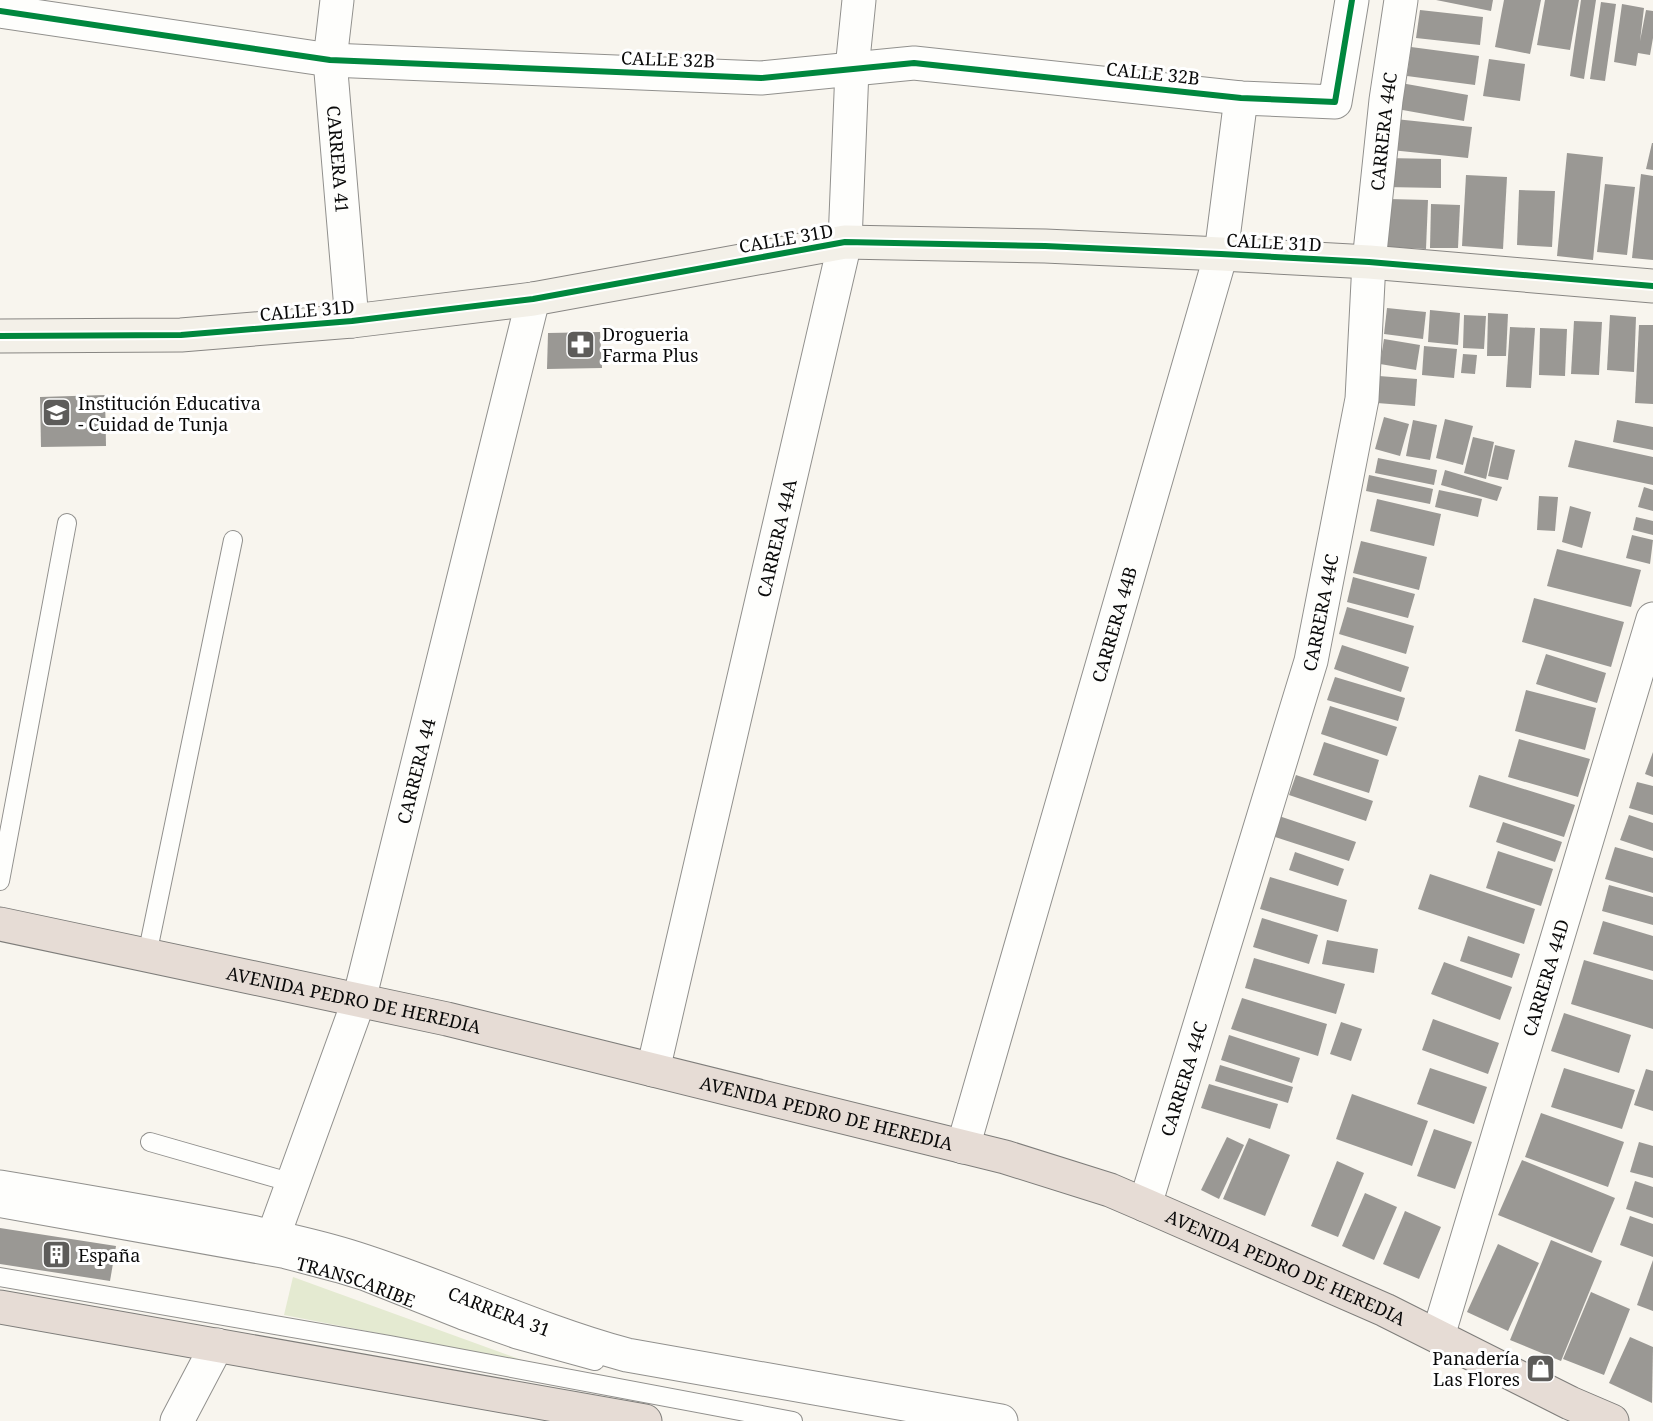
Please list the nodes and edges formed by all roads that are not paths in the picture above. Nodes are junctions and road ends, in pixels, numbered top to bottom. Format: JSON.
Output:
{"nodes":[{"id":1,"x":337,"y":0,"type":"edge"},
{"id":2,"x":860,"y":0,"type":"edge"},
{"id":3,"x":1352,"y":0,"type":"edge"},
{"id":4,"x":1401,"y":0,"type":"edge"},
{"id":5,"x":0,"y":11,"type":"edge"},
{"id":6,"x":330,"y":60,"type":"junction"},
{"id":7,"x":852,"y":69,"type":"junction"},
{"id":8,"x":1240,"y":98,"type":"junction"},
{"id":9,"x":845,"y":242,"type":"junction"},
{"id":10,"x":1221,"y":254,"type":"junction"},
{"id":11,"x":1369,"y":262,"type":"junction"},
{"id":12,"x":1653,"y":286,"type":"edge"},
{"id":13,"x":533,"y":298,"type":"junction"},
{"id":14,"x":352,"y":321,"type":"junction"},
{"id":15,"x":0,"y":336,"type":"edge"},
{"id":16,"x":67,"y":523,"type":"dead end"},
{"id":17,"x":233,"y":540,"type":"dead end"},
{"id":18,"x":1653,"y":619,"type":"edge"},
{"id":19,"x":0,"y":881,"type":"edge"},
{"id":20,"x":0,"y":924,"type":"edge"},
{"id":21,"x":147,"y":956,"type":"junction"},
{"id":22,"x":359,"y":1000,"type":"junction"},
{"id":23,"x":653,"y":1070,"type":"junction"},
{"id":24,"x":150,"y":1142,"type":"dead end"},
{"id":25,"x":963,"y":1147,"type":"junction"},
{"id":26,"x":293,"y":1183,"type":"junction"},
{"id":27,"x":0,"y":1186,"type":"edge"},
{"id":28,"x":1145,"y":1205,"type":"junction"},
{"id":29,"x":0,"y":1208,"type":"edge"},
{"id":30,"x":273,"y":1237,"type":"junction"},
{"id":31,"x":0,"y":1277,"type":"edge"},
{"id":32,"x":0,"y":1307,"type":"edge"},
{"id":33,"x":1438,"y":1336,"type":"junction"},
{"id":34,"x":217,"y":1345,"type":"junction"},
{"id":35,"x":177,"y":1421,"type":"edge"},
{"id":36,"x":645,"y":1421,"type":"edge"},
{"id":37,"x":793,"y":1421,"type":"edge"},
{"id":38,"x":919,"y":1421,"type":"edge"},
{"id":39,"x":1001,"y":1421,"type":"edge"},
{"id":40,"x":1612,"y":1421,"type":"edge"}],
"edges":[{"from":1,"to":6,"type":"street","name":"CARRERA 41"},
{"from":2,"to":7,"type":"street","name":"CARRERA 44A"},
{"from":3,"to":8,"type":"street","name":"CALLE 32B"},
{"from":4,"to":11,"type":"street","name":"CARRERA 44C"},
{"from":5,"to":6,"type":"street","name":"CALLE 32B"},
{"from":6,"to":7,"type":"street","name":"CALLE 32B"},
{"from":6,"to":14,"type":"street","name":"CARRERA 41"},
{"from":7,"to":8,"type":"street","name":"CALLE 32B"},
{"from":7,"to":9,"type":"street","name":"CARRERA 44A"},
{"from":8,"to":10,"type":"street","name":"CARRERA 44B"},
{"from":9,"to":10,"type":"street","name":"CALLE 31D"},
{"from":9,"to":13,"type":"street","name":"CALLE 31D"},
{"from":9,"to":23,"type":"street","name":"CARRERA 44A"},
{"from":10,"to":11,"type":"street","name":"CALLE 31D"},
{"from":10,"to":25,"type":"street","name":"CARRERA 44B"},
{"from":11,"to":12,"type":"street","name":"CALLE 31D"},
{"from":11,"to":28,"type":"street","name":"CARRERA 44C"},
{"from":13,"to":14,"type":"street","name":"CALLE 31D"},
{"from":13,"to":22,"type":"street","name":"CARRERA 44"},
{"from":14,"to":15,"type":"street","name":"CALLE 31D"},
{"from":16,"to":19,"type":"lane"},
{"from":17,"to":21,"type":"lane"},
{"from":18,"to":33,"type":"street","name":"CARRERA 44D"},
{"from":20,"to":21,"type":"highway","name":"AVENIDA PEDRO DE HEREDIA"},
{"from":21,"to":22,"type":"highway","name":"AVENIDA PEDRO DE HEREDIA"},
{"from":22,"to":23,"type":"highway","name":"AVENIDA PEDRO DE HEREDIA"},
{"from":22,"to":26,"type":"street","name":"CARRERA 44"},
{"from":23,"to":25,"type":"highway","name":"AVENIDA PEDRO DE HEREDIA"},
{"from":24,"to":26,"type":"lane"},
{"from":25,"to":28,"type":"highway","name":"AVENIDA PEDRO DE HEREDIA"},
{"from":26,"to":30,"type":"street","name":"CARRERA 44"},
{"from":27,"to":30,"type":"street","name":"CARRERA 31"},
{"from":28,"to":33,"type":"highway","name":"AVENIDA PEDRO DE HEREDIA"},
{"from":29,"to":38,"type":"lane","name":"TRANSCARIBE"},
{"from":30,"to":39,"type":"street","name":"CARRERA 31"},
{"from":31,"to":37,"type":"lane"},
{"from":32,"to":34,"type":"highway"},
{"from":33,"to":40,"type":"highway","name":"AVENIDA PEDRO DE HEREDIA"},
{"from":34,"to":35,"type":"street"},
{"from":34,"to":36,"type":"highway"}]}
